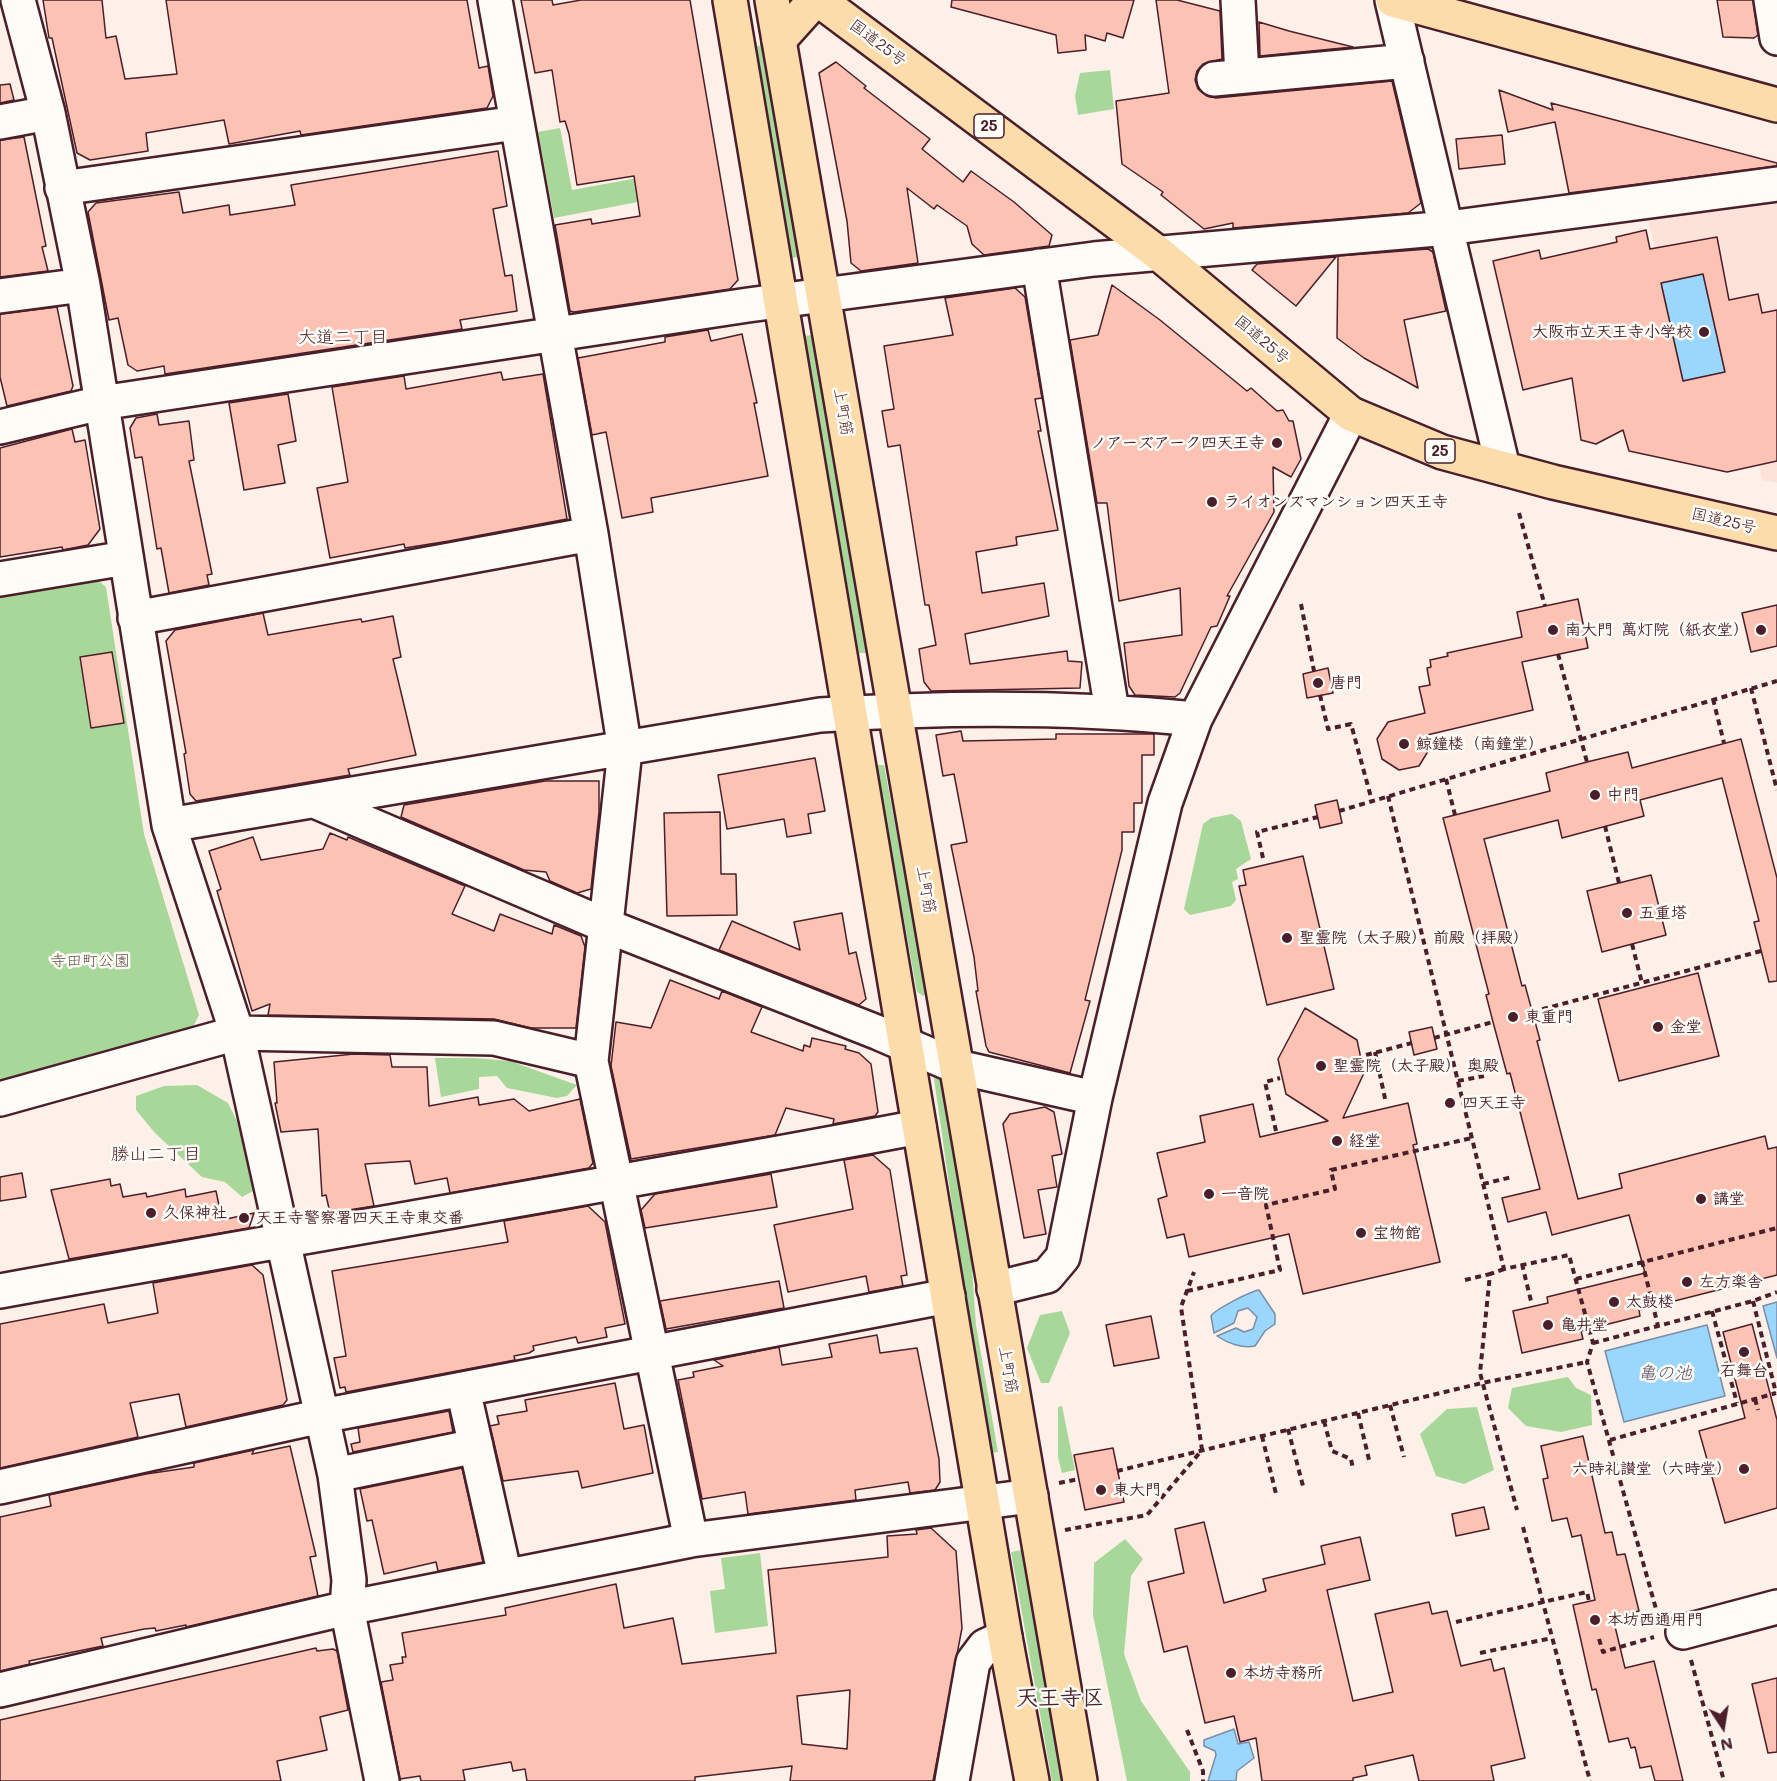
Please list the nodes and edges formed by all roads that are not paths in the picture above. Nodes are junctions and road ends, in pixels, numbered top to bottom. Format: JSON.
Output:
{"nodes":[{"id":1,"x":18,"y":0,"type":"edge"},
{"id":2,"x":495,"y":0,"type":"edge"},
{"id":3,"x":730,"y":0,"type":"edge"},
{"id":4,"x":772,"y":0,"type":"edge"},
{"id":5,"x":817,"y":0,"type":"edge"},
{"id":6,"x":1238,"y":0,"type":"edge"},
{"id":7,"x":1392,"y":0,"type":"edge"},
{"id":8,"x":1771,"y":0,"type":"edge"},
{"id":9,"x":1777,"y":38,"type":"edge"},
{"id":10,"x":779,"y":40,"type":"junction"},
{"id":11,"x":1407,"y":62,"type":"junction"},
{"id":12,"x":1777,"y":105,"type":"edge"},
{"id":13,"x":48,"y":113,"type":"junction"},
{"id":14,"x":0,"y":122,"type":"edge"},
{"id":15,"x":516,"y":123,"type":"junction"},
{"id":16,"x":1777,"y":183,"type":"edge"},
{"id":17,"x":62,"y":188,"type":"junction"},
{"id":18,"x":1448,"y":228,"type":"junction"},
{"id":19,"x":1158,"y":253,"type":"junction"},
{"id":20,"x":1039,"y":266,"type":"junction"},
{"id":21,"x":83,"y":285,"type":"junction"},
{"id":22,"x":823,"y":295,"type":"junction"},
{"id":23,"x":0,"y":296,"type":"edge"},
{"id":24,"x":782,"y":300,"type":"junction"},
{"id":25,"x":555,"y":334,"type":"junction"},
{"id":26,"x":101,"y":403,"type":"junction"},
{"id":27,"x":1351,"y":414,"type":"junction"},
{"id":28,"x":0,"y":427,"type":"edge"},
{"id":29,"x":1503,"y":468,"type":"junction"},
{"id":30,"x":1777,"y":533,"type":"edge"},
{"id":31,"x":591,"y":534,"type":"junction"},
{"id":32,"x":126,"y":558,"type":"junction"},
{"id":33,"x":0,"y":579,"type":"edge"},
{"id":34,"x":135,"y":618,"type":"junction"},
{"id":35,"x":1112,"y":711,"type":"junction"},
{"id":36,"x":894,"y":712,"type":"junction"},
{"id":37,"x":849,"y":713,"type":"junction"},
{"id":38,"x":1195,"y":719,"type":"junction"},
{"id":39,"x":625,"y":750,"type":"junction"},
{"id":40,"x":318,"y":802,"type":"junction"},
{"id":41,"x":169,"y":825,"type":"junction"},
{"id":42,"x":607,"y":926,"type":"junction"},
{"id":43,"x":237,"y":1033,"type":"junction"},
{"id":44,"x":906,"y":1044,"type":"junction"},
{"id":45,"x":591,"y":1061,"type":"junction"},
{"id":46,"x":958,"y":1067,"type":"junction"},
{"id":47,"x":1095,"y":1098,"type":"junction"},
{"id":48,"x":0,"y":1099,"type":"edge"},
{"id":49,"x":919,"y":1127,"type":"junction"},
{"id":50,"x":618,"y":1183,"type":"junction"},
{"id":51,"x":283,"y":1239,"type":"junction"},
{"id":52,"x":994,"y":1288,"type":"junction"},
{"id":53,"x":0,"y":1290,"type":"edge"},
{"id":54,"x":948,"y":1296,"type":"junction"},
{"id":55,"x":653,"y":1352,"type":"junction"},
{"id":56,"x":463,"y":1389,"type":"junction"},
{"id":57,"x":322,"y":1416,"type":"junction"},
{"id":58,"x":476,"y":1446,"type":"junction"},
{"id":59,"x":335,"y":1475,"type":"junction"},
{"id":60,"x":0,"y":1487,"type":"edge"},
{"id":61,"x":1042,"y":1490,"type":"junction"},
{"id":62,"x":983,"y":1503,"type":"junction"},
{"id":63,"x":691,"y":1539,"type":"junction"},
{"id":64,"x":505,"y":1576,"type":"junction"},
{"id":65,"x":1777,"y":1607,"type":"edge"},
{"id":66,"x":348,"y":1608,"type":"junction"},
{"id":67,"x":1673,"y":1633,"type":"road end"},
{"id":68,"x":1005,"y":1636,"type":"junction"},
{"id":69,"x":0,"y":1690,"type":"edge"},
{"id":70,"x":382,"y":1781,"type":"edge"},
{"id":71,"x":952,"y":1781,"type":"edge"},
{"id":72,"x":1032,"y":1781,"type":"edge"},
{"id":73,"x":1080,"y":1781,"type":"edge"}],
"edges":[{"from":1,"to":13,"type":"street"},
{"from":2,"to":15,"type":"street"},
{"from":3,"to":24,"type":"main road"},
{"from":4,"to":10,"type":"main road","name":"上町筋"},
{"from":5,"to":10,"type":"main road"},
{"from":5,"to":19,"type":"main road","name":"国道25号","number":"25"},
{"from":6,"to":11,"type":"street"},
{"from":7,"to":11,"type":"street"},
{"from":7,"to":12,"type":"main road"},
{"from":8,"to":9,"type":"street"},
{"from":10,"to":22,"type":"main road","name":"上町筋"},
{"from":11,"to":18,"type":"street"},
{"from":13,"to":14,"type":"street"},
{"from":13,"to":17,"type":"street"},
{"from":15,"to":17,"type":"street"},
{"from":15,"to":25,"type":"street"},
{"from":16,"to":18,"type":"street"},
{"from":17,"to":21,"type":"street"},
{"from":18,"to":19,"type":"street"},
{"from":18,"to":29,"type":"street"},
{"from":19,"to":20,"type":"street"},
{"from":19,"to":27,"type":"main road","name":"国道25号","number":"25"},
{"from":20,"to":22,"type":"street"},
{"from":20,"to":35,"type":"street"},
{"from":21,"to":23,"type":"street"},
{"from":21,"to":26,"type":"street"},
{"from":22,"to":24,"type":"street"},
{"from":22,"to":36,"type":"main road","name":"上町筋"},
{"from":24,"to":25,"type":"street"},
{"from":24,"to":37,"type":"main road"},
{"from":25,"to":26,"type":"street"},
{"from":25,"to":31,"type":"street"},
{"from":26,"to":28,"type":"street"},
{"from":26,"to":32,"type":"street"},
{"from":27,"to":29,"type":"main road","name":"国道25号","number":"25"},
{"from":27,"to":38,"type":"street"},
{"from":29,"to":30,"type":"main road","name":"国道25号","number":"25"},
{"from":31,"to":34,"type":"street"},
{"from":31,"to":39,"type":"street"},
{"from":32,"to":33,"type":"street"},
{"from":32,"to":34,"type":"street"},
{"from":34,"to":41,"type":"street"},
{"from":35,"to":36,"type":"street"},
{"from":35,"to":38,"type":"street"},
{"from":36,"to":37,"type":"street"},
{"from":36,"to":46,"type":"main road","name":"上町筋"},
{"from":37,"to":39,"type":"street"},
{"from":37,"to":44,"type":"main road"},
{"from":38,"to":47,"type":"street"},
{"from":39,"to":40,"type":"street"},
{"from":39,"to":42,"type":"street"},
{"from":40,"to":41,"type":"street"},
{"from":40,"to":42,"type":"street"},
{"from":41,"to":43,"type":"street"},
{"from":42,"to":44,"type":"street"},
{"from":42,"to":45,"type":"street"},
{"from":43,"to":45,"type":"street"},
{"from":43,"to":48,"type":"street"},
{"from":43,"to":51,"type":"street"},
{"from":44,"to":46,"type":"street"},
{"from":44,"to":49,"type":"main road"},
{"from":45,"to":50,"type":"street"},
{"from":46,"to":47,"type":"street"},
{"from":46,"to":52,"type":"main road","name":"上町筋"},
{"from":47,"to":52,"type":"street"},
{"from":49,"to":50,"type":"street"},
{"from":49,"to":54,"type":"main road"},
{"from":50,"to":51,"type":"street"},
{"from":50,"to":55,"type":"street"},
{"from":51,"to":53,"type":"street"},
{"from":51,"to":57,"type":"street"},
{"from":52,"to":61,"type":"main road","name":"上町筋"},
{"from":54,"to":55,"type":"street"},
{"from":54,"to":62,"type":"main road"},
{"from":55,"to":56,"type":"street"},
{"from":55,"to":63,"type":"street"},
{"from":56,"to":57,"type":"street"},
{"from":56,"to":58,"type":"street"},
{"from":57,"to":59,"type":"street"},
{"from":57,"to":60,"type":"street"},
{"from":58,"to":59,"type":"street"},
{"from":58,"to":64,"type":"street"},
{"from":59,"to":66,"type":"street"},
{"from":61,"to":62,"type":"street"},
{"from":61,"to":73,"type":"main road","name":"上町筋"},
{"from":62,"to":63,"type":"street"},
{"from":62,"to":68,"type":"main road"},
{"from":63,"to":64,"type":"street"},
{"from":64,"to":66,"type":"street"},
{"from":65,"to":67,"type":"street"},
{"from":66,"to":69,"type":"street"},
{"from":66,"to":70,"type":"street"},
{"from":68,"to":71,"type":"street"},
{"from":68,"to":72,"type":"main road"}]}
